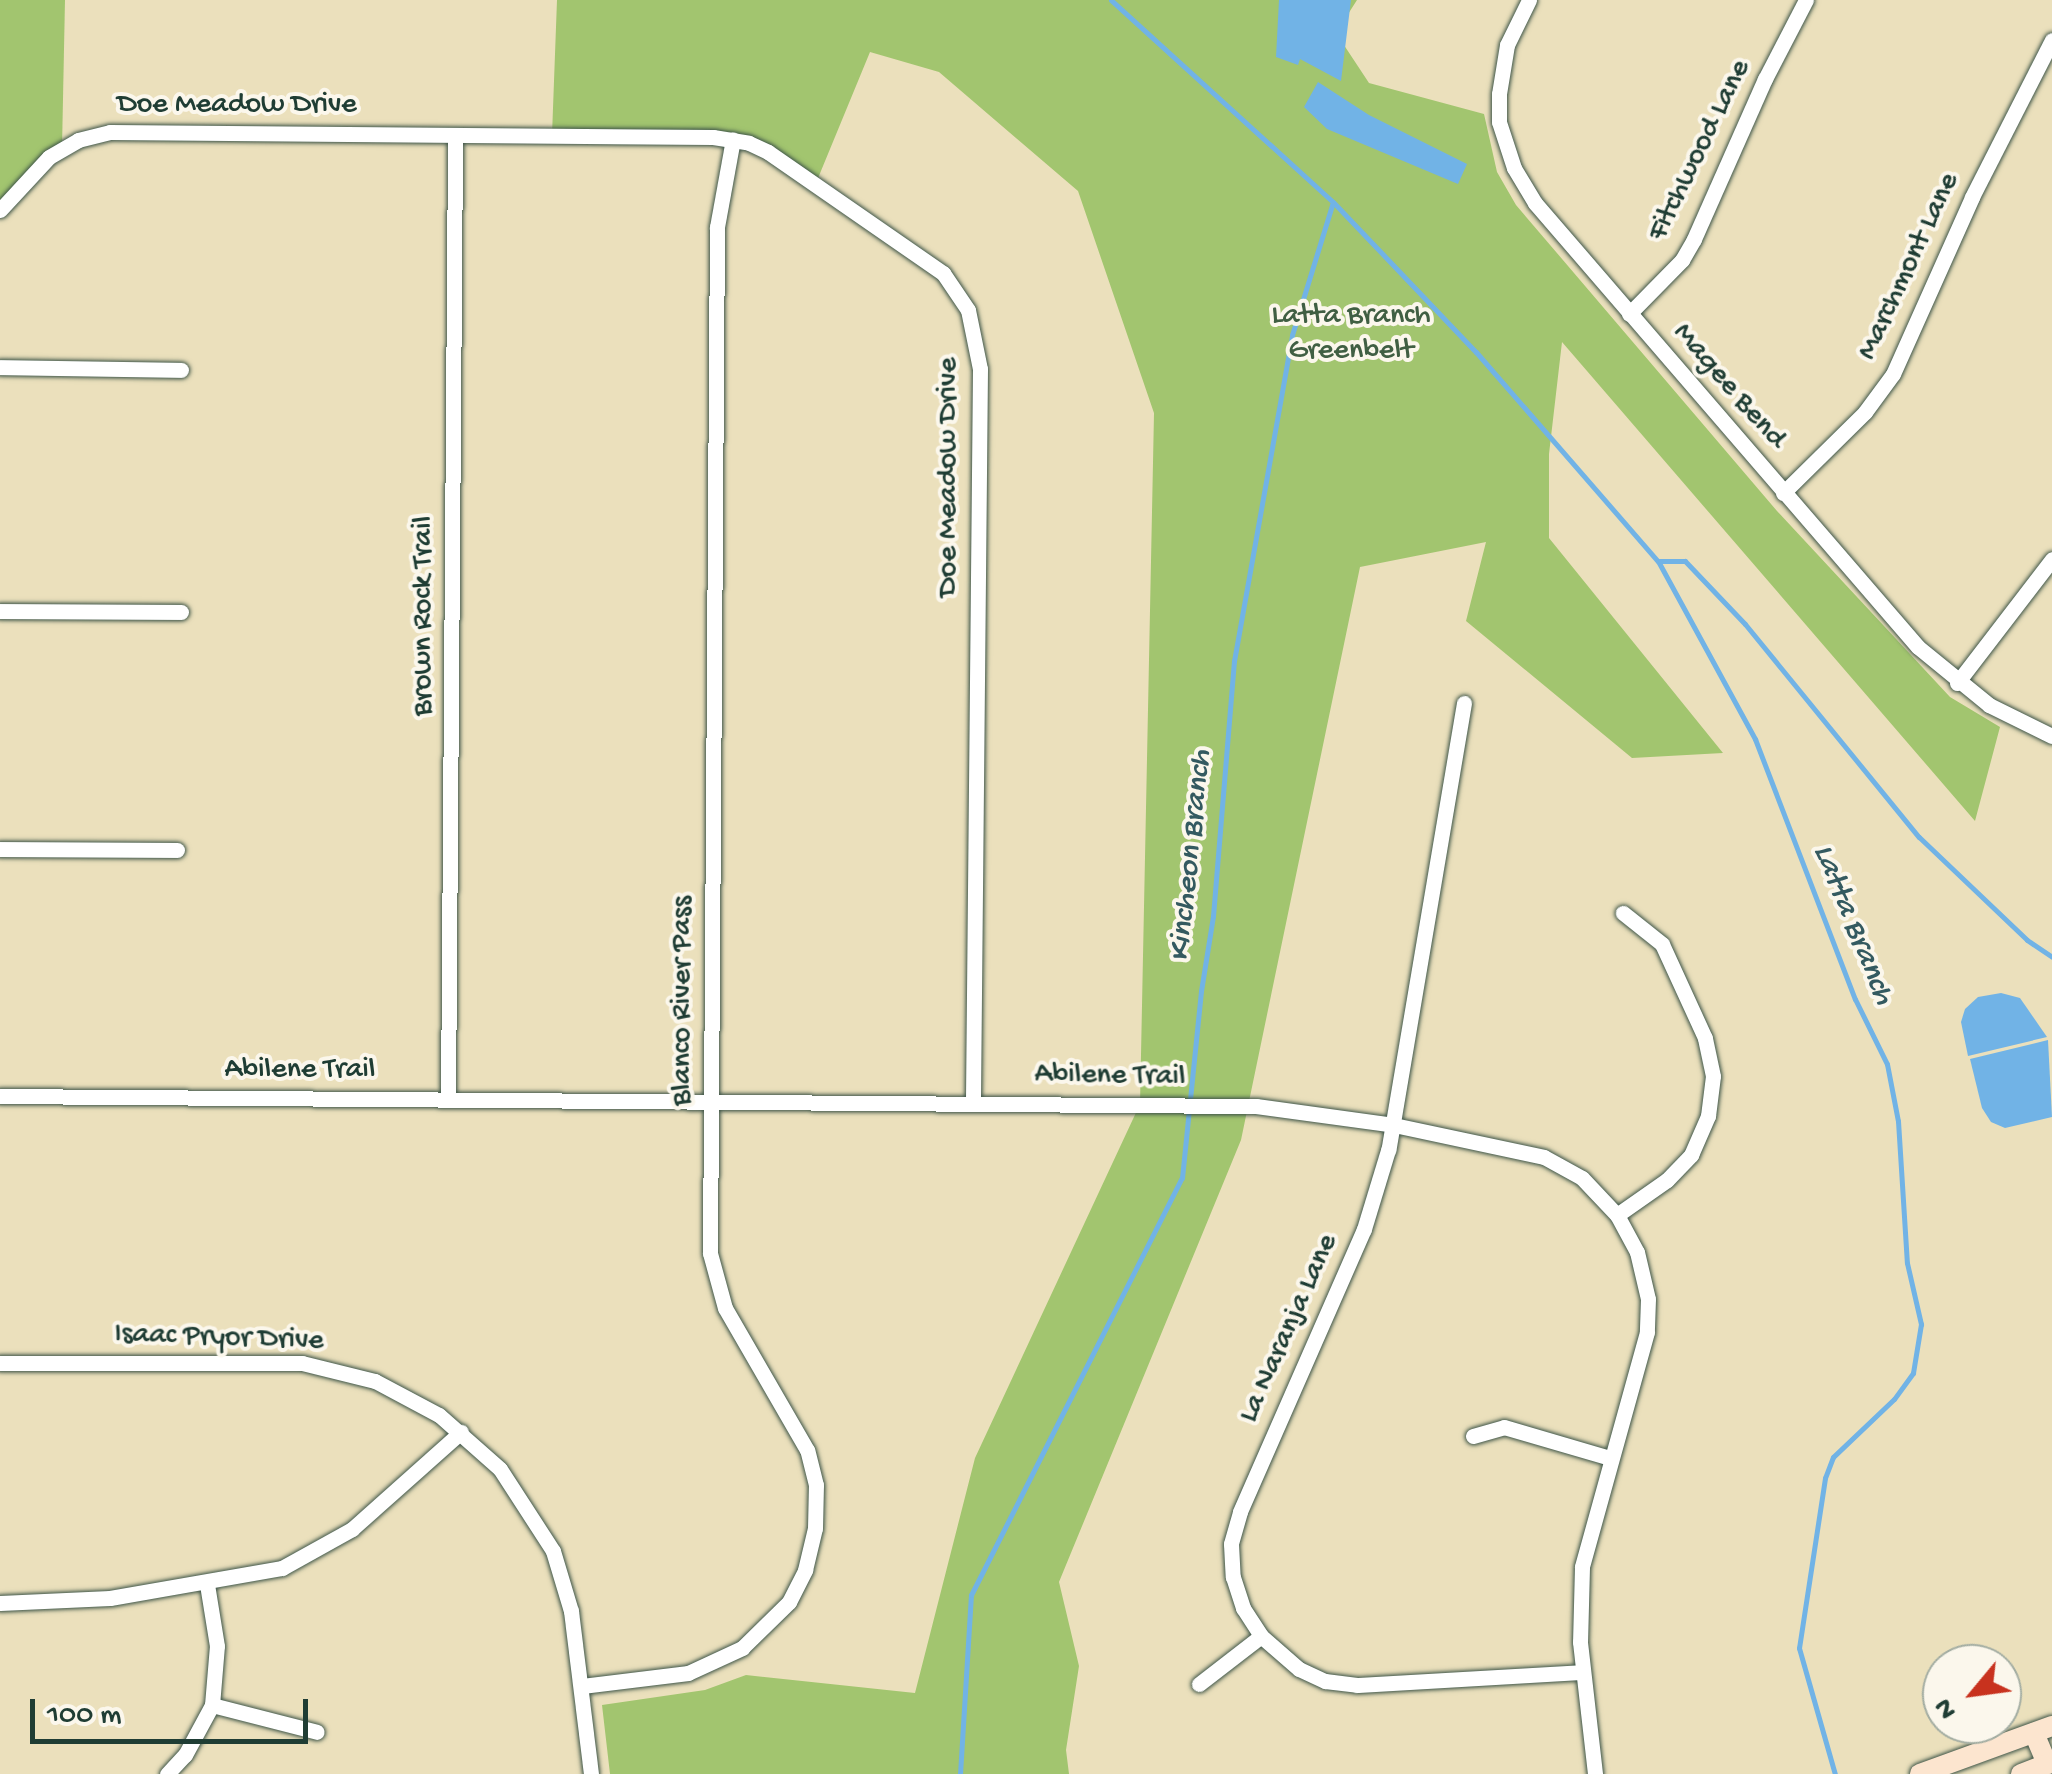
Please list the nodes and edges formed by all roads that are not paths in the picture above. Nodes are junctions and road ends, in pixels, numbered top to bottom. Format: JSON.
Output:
{"nodes":[{"id":1,"x":1529,"y":0,"type":"edge"},
{"id":2,"x":1806,"y":0,"type":"edge"},
{"id":3,"x":2052,"y":40,"type":"edge"},
{"id":4,"x":455,"y":134,"type":"junction"},
{"id":5,"x":733,"y":139,"type":"junction"},
{"id":6,"x":0,"y":210,"type":"edge"},
{"id":7,"x":1629,"y":314,"type":"junction"},
{"id":8,"x":0,"y":368,"type":"edge"},
{"id":9,"x":180,"y":370,"type":"dead end"},
{"id":10,"x":1784,"y":493,"type":"junction"},
{"id":11,"x":2052,"y":559,"type":"edge"},
{"id":12,"x":0,"y":611,"type":"edge"},
{"id":13,"x":181,"y":612,"type":"dead end"},
{"id":14,"x":1957,"y":683,"type":"junction"},
{"id":15,"x":1464,"y":703,"type":"dead end"},
{"id":16,"x":2052,"y":736,"type":"edge"},
{"id":17,"x":0,"y":849,"type":"edge"},
{"id":18,"x":177,"y":850,"type":"dead end"},
{"id":19,"x":1623,"y":913,"type":"dead end"},
{"id":20,"x":0,"y":1096,"type":"edge"},
{"id":21,"x":448,"y":1099,"type":"junction"},
{"id":22,"x":711,"y":1100,"type":"junction"},
{"id":23,"x":974,"y":1102,"type":"junction"},
{"id":24,"x":1394,"y":1125,"type":"junction"},
{"id":25,"x":1617,"y":1215,"type":"junction"},
{"id":26,"x":0,"y":1363,"type":"edge"},
{"id":27,"x":461,"y":1432,"type":"junction"},
{"id":28,"x":1473,"y":1436,"type":"dead end"},
{"id":29,"x":1610,"y":1458,"type":"junction"},
{"id":30,"x":207,"y":1584,"type":"junction"},
{"id":31,"x":0,"y":1603,"type":"edge"},
{"id":32,"x":1261,"y":1636,"type":"junction"},
{"id":33,"x":1582,"y":1672,"type":"junction"},
{"id":34,"x":1200,"y":1684,"type":"dead end"},
{"id":35,"x":582,"y":1686,"type":"junction"},
{"id":36,"x":212,"y":1705,"type":"junction"},
{"id":37,"x":2043,"y":1729,"type":"edge"},
{"id":38,"x":317,"y":1732,"type":"dead end"},
{"id":39,"x":2049,"y":1763,"type":"edge"},
{"id":40,"x":167,"y":1774,"type":"edge"},
{"id":41,"x":591,"y":1774,"type":"edge"},
{"id":42,"x":1595,"y":1774,"type":"edge"},
{"id":43,"x":1920,"y":1774,"type":"edge"},
{"id":44,"x":2021,"y":1774,"type":"edge"}],
"edges":[{"from":1,"to":7,"type":"street","name":"Magee Bend"},
{"from":2,"to":7,"type":"street","name":"Fitchwood Lane"},
{"from":3,"to":10,"type":"street","name":"Marchmont Lane"},
{"from":4,"to":5,"type":"street","name":"Doe Meadow Drive"},
{"from":4,"to":6,"type":"street","name":"Doe Meadow Drive"},
{"from":4,"to":21,"type":"street","name":"Brown Rock Trail"},
{"from":5,"to":22,"type":"street","name":"Blanco River Pass"},
{"from":5,"to":23,"type":"street","name":"Doe Meadow Drive"},
{"from":7,"to":10,"type":"street","name":"Magee Bend"},
{"from":8,"to":9,"type":"street"},
{"from":10,"to":14,"type":"street","name":"Magee Bend"},
{"from":11,"to":14,"type":"street"},
{"from":12,"to":13,"type":"street"},
{"from":14,"to":16,"type":"street","name":"Magee Bend"},
{"from":15,"to":24,"type":"street","name":"La Naranja Lane"},
{"from":17,"to":18,"type":"street"},
{"from":19,"to":25,"type":"street"},
{"from":20,"to":21,"type":"street","name":"Abilene Trail"},
{"from":21,"to":22,"type":"street","name":"Abilene Trail"},
{"from":22,"to":23,"type":"street","name":"Abilene Trail"},
{"from":22,"to":35,"type":"street","name":"Blanco River Pass"},
{"from":23,"to":24,"type":"street","name":"Abilene Trail"},
{"from":24,"to":25,"type":"street","name":"Abilene Trail"},
{"from":24,"to":32,"type":"street","name":"La Naranja Lane"},
{"from":25,"to":29,"type":"street","name":"Abilene Trail"},
{"from":26,"to":27,"type":"street","name":"Isaac Pryor Drive"},
{"from":27,"to":30,"type":"street"},
{"from":27,"to":35,"type":"street","name":"Isaac Pryor Drive"},
{"from":28,"to":29,"type":"street"},
{"from":29,"to":33,"type":"street","name":"Abilene Trail"},
{"from":30,"to":31,"type":"street"},
{"from":30,"to":36,"type":"street"},
{"from":32,"to":33,"type":"street","name":"La Naranja Lane"},
{"from":32,"to":34,"type":"street"},
{"from":33,"to":42,"type":"street","name":"Abilene Trail"},
{"from":35,"to":41,"type":"street","name":"Isaac Pryor Drive"},
{"from":36,"to":38,"type":"street"},
{"from":36,"to":40,"type":"street"},
{"from":37,"to":39,"type":"main road"},
{"from":37,"to":43,"type":"main road"},
{"from":39,"to":44,"type":"main road"}]}
